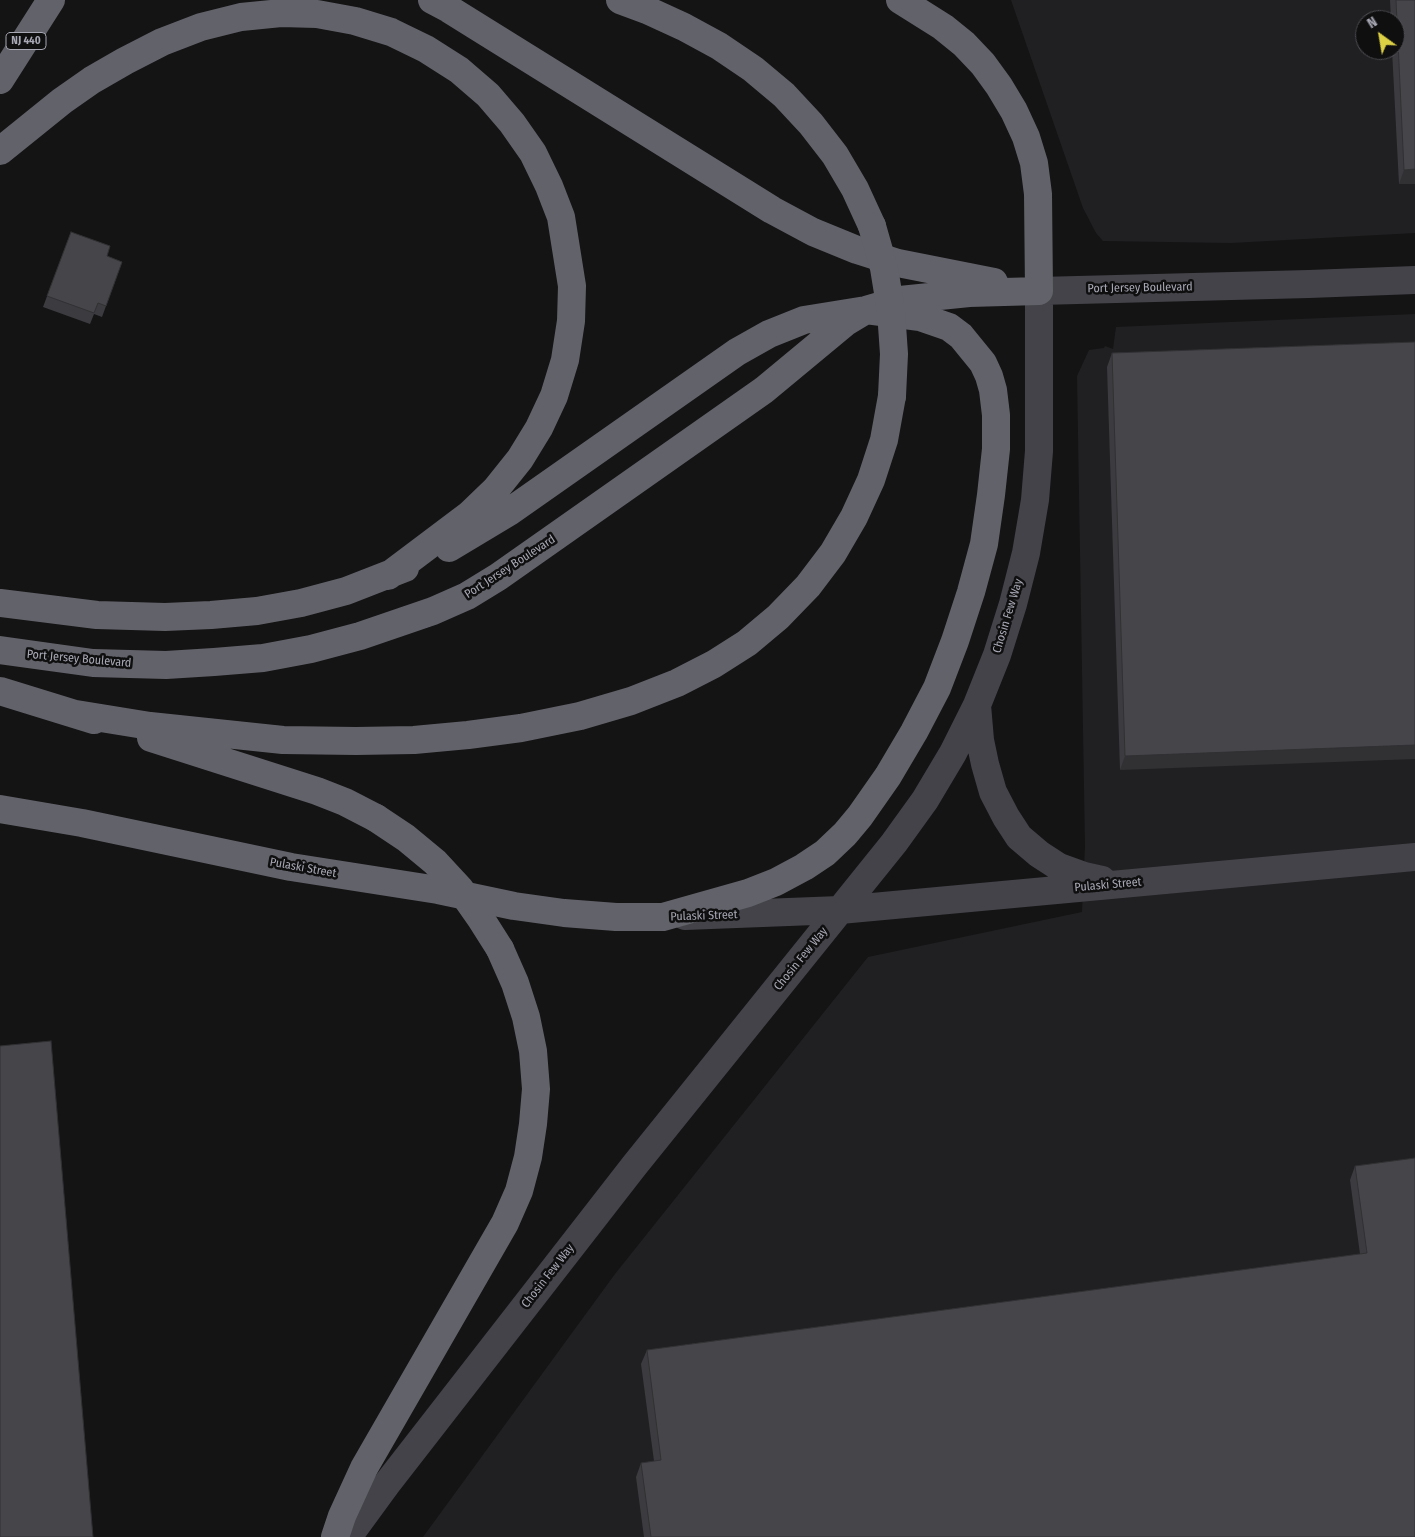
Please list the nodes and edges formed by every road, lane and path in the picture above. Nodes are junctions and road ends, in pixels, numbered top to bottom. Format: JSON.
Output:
{"nodes":[{"id":1,"x":51,"y":0,"type":"edge"},
{"id":2,"x":432,"y":0,"type":"edge"},
{"id":3,"x":620,"y":0,"type":"edge"},
{"id":4,"x":900,"y":0,"type":"edge"},
{"id":5,"x":0,"y":80,"type":"edge"},
{"id":6,"x":0,"y":151,"type":"edge"},
{"id":7,"x":1415,"y":280,"type":"edge"},
{"id":8,"x":1039,"y":291,"type":"junction"},
{"id":9,"x":866,"y":310,"type":"junction"},
{"id":10,"x":388,"y":576,"type":"junction"},
{"id":11,"x":0,"y":603,"type":"edge"},
{"id":12,"x":0,"y":650,"type":"edge"},
{"id":13,"x":0,"y":691,"type":"edge"},
{"id":14,"x":977,"y":705,"type":"junction"},
{"id":15,"x":76,"y":714,"type":"junction"},
{"id":16,"x":0,"y":809,"type":"edge"},
{"id":17,"x":1415,"y":857,"type":"edge"},
{"id":18,"x":1126,"y":884,"type":"junction"},
{"id":19,"x":840,"y":910,"type":"junction"},
{"id":20,"x":663,"y":917,"type":"junction"},
{"id":21,"x":335,"y":1537,"type":"edge"},
{"id":22,"x":348,"y":1537,"type":"edge"}],
"edges":[{"from":1,"to":5,"type":"highway","number":"NJ 440"},
{"from":2,"to":8,"type":"highway"},
{"from":3,"to":15,"type":"highway","bridge":true},
{"from":4,"to":8,"type":"highway"},
{"from":6,"to":10,"type":"highway"},
{"from":7,"to":8,"type":"street","name":"Port Jersey Boulevard"},
{"from":8,"to":9,"type":"highway","name":"Port Jersey Boulevard"},
{"from":8,"to":14,"type":"street","name":"Chosin Few Way"},
{"from":9,"to":10,"type":"highway","name":"Port Jersey Boulevard"},
{"from":9,"to":12,"type":"highway","name":"Port Jersey Boulevard"},
{"from":9,"to":20,"type":"highway"},
{"from":10,"to":11,"type":"highway","name":"Port Jersey Boulevard"},
{"from":13,"to":15,"type":"highway"},
{"from":14,"to":18,"type":"street"},
{"from":14,"to":19,"type":"street","name":"Chosin Few Way"},
{"from":15,"to":21,"type":"highway","bridge":true},
{"from":16,"to":20,"type":"highway","name":"Pulaski Street"},
{"from":17,"to":18,"type":"street","name":"Pulaski Street"},
{"from":18,"to":19,"type":"street","name":"Pulaski Street"},
{"from":19,"to":20,"type":"street","name":"Pulaski Street"},
{"from":19,"to":22,"type":"street","name":"Chosin Few Way"}]}
